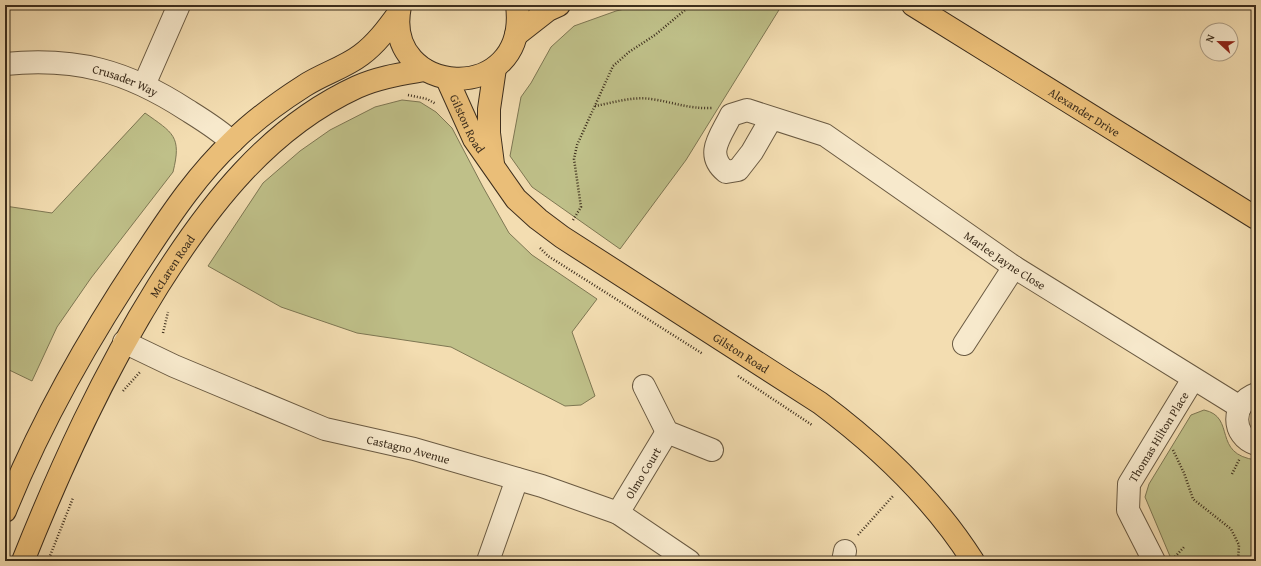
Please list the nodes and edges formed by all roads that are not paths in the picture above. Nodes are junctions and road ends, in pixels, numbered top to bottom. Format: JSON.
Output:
{"nodes":[{"id":1,"x":179,"y":5,"type":"edge"},
{"id":2,"x":517,"y":5,"type":"edge"},
{"id":3,"x":559,"y":5,"type":"edge"},
{"id":4,"x":913,"y":5,"type":"edge"},
{"id":5,"x":399,"y":10,"type":"edge"},
{"id":6,"x":516,"y":35,"type":"junction"},
{"id":7,"x":5,"y":64,"type":"edge"},
{"id":8,"x":495,"y":68,"type":"junction"},
{"id":9,"x":425,"y":70,"type":"junction"},
{"id":10,"x":447,"y":79,"type":"junction"},
{"id":11,"x":144,"y":84,"type":"junction"},
{"id":12,"x":771,"y":118,"type":"junction"},
{"id":13,"x":232,"y":142,"type":"junction"},
{"id":14,"x":493,"y":165,"type":"junction"},
{"id":15,"x":1256,"y":218,"type":"edge"},
{"id":16,"x":1014,"y":267,"type":"junction"},
{"id":17,"x":124,"y":342,"type":"junction"},
{"id":18,"x":964,"y":344,"type":"dead end"},
{"id":19,"x":1194,"y":379,"type":"junction"},
{"id":20,"x":644,"y":386,"type":"dead end"},
{"id":21,"x":1248,"y":400,"type":"edge"},
{"id":22,"x":667,"y":432,"type":"junction"},
{"id":23,"x":1249,"y":449,"type":"edge"},
{"id":24,"x":712,"y":450,"type":"dead end"},
{"id":25,"x":517,"y":479,"type":"junction"},
{"id":26,"x":11,"y":481,"type":"edge"},
{"id":27,"x":5,"y":511,"type":"edge"},
{"id":28,"x":618,"y":513,"type":"junction"},
{"id":29,"x":1167,"y":558,"type":"edge"},
{"id":30,"x":23,"y":561,"type":"edge"},
{"id":31,"x":488,"y":561,"type":"edge"},
{"id":32,"x":689,"y":561,"type":"edge"},
{"id":33,"x":973,"y":561,"type":"edge"}],
"edges":[{"from":1,"to":11,"type":"street"},
{"from":2,"to":6,"type":"main road"},
{"from":3,"to":6,"type":"main road"},
{"from":4,"to":15,"type":"main road","name":"Alexander Drive"},
{"from":5,"to":9,"type":"main road"},
{"from":5,"to":13,"type":"main road"},
{"from":6,"to":8,"type":"main road"},
{"from":7,"to":11,"type":"street","name":"Crusader Way"},
{"from":8,"to":10,"type":"main road"},
{"from":8,"to":14,"type":"main road","name":"Gilston Road"},
{"from":9,"to":10,"type":"main road"},
{"from":9,"to":17,"type":"main road","name":"McLaren Road"},
{"from":10,"to":14,"type":"main road","name":"Gilston Road"},
{"from":11,"to":13,"type":"street","name":"Crusader Way"},
{"from":12,"to":12,"type":"street","name":"Marlee Jayne Close"},
{"from":12,"to":16,"type":"street","name":"Marlee Jayne Close"},
{"from":13,"to":26,"type":"main road"},
{"from":14,"to":33,"type":"main road","name":"Gilston Road"},
{"from":16,"to":18,"type":"street"},
{"from":16,"to":19,"type":"street","name":"Marlee Jayne Close"},
{"from":17,"to":25,"type":"street","name":"Castagno Avenue"},
{"from":17,"to":30,"type":"main road","name":"McLaren Road"},
{"from":19,"to":21,"type":"street","name":"Marlee Jayne Close"},
{"from":19,"to":29,"type":"street","name":"Thomas Hilton Place"},
{"from":20,"to":22,"type":"street","name":"Olmo Court"},
{"from":21,"to":23,"type":"street"},
{"from":22,"to":24,"type":"street","name":"Olmo Court"},
{"from":22,"to":28,"type":"street","name":"Olmo Court"},
{"from":25,"to":28,"type":"street","name":"Castagno Avenue"},
{"from":25,"to":31,"type":"street"},
{"from":26,"to":27,"type":"main road"},
{"from":28,"to":32,"type":"street","name":"Castagno Avenue"}]}
